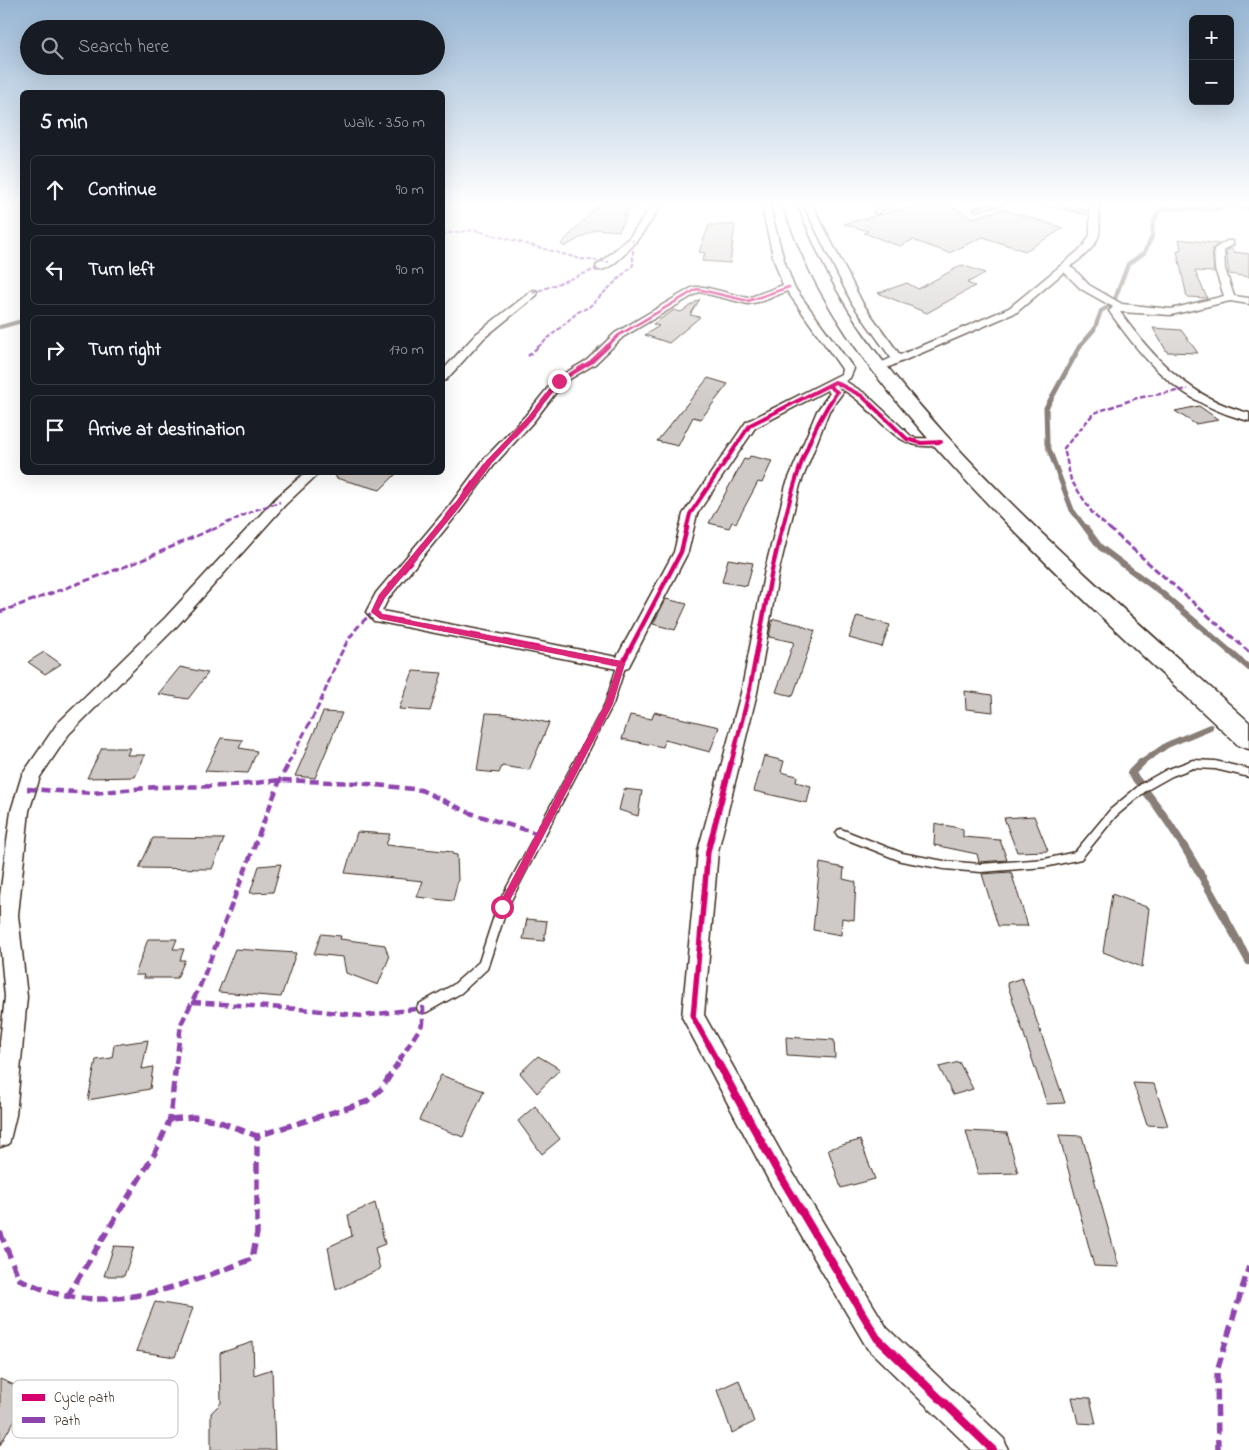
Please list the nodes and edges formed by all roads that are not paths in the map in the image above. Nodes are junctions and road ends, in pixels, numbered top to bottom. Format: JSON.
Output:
{"nodes":[{"id":1,"x":783,"y":272,"type":"edge"},
{"id":2,"x":816,"y":272,"type":"edge"},
{"id":3,"x":841,"y":272,"type":"edge"},
{"id":4,"x":1060,"y":272,"type":"edge"},
{"id":5,"x":1071,"y":272,"type":"edge"},
{"id":6,"x":1221,"y":272,"type":"edge"},
{"id":7,"x":789,"y":287,"type":"junction"},
{"id":8,"x":533,"y":293,"type":"dead end"},
{"id":9,"x":1230,"y":298,"type":"junction"},
{"id":10,"x":1249,"y":300,"type":"edge"},
{"id":11,"x":1120,"y":307,"type":"junction"},
{"id":12,"x":888,"y":363,"type":"junction"},
{"id":13,"x":445,"y":375,"type":"edge"},
{"id":14,"x":832,"y":384,"type":"junction"},
{"id":15,"x":1248,"y":420,"type":"edge"},
{"id":16,"x":941,"y":442,"type":"junction"},
{"id":17,"x":311,"y":475,"type":"edge"},
{"id":18,"x":622,"y":664,"type":"junction"},
{"id":19,"x":1249,"y":738,"type":"edge"},
{"id":20,"x":1249,"y":773,"type":"edge"},
{"id":21,"x":841,"y":833,"type":"dead end"},
{"id":22,"x":423,"y":1008,"type":"dead end"},
{"id":23,"x":0,"y":1135,"type":"edge"},
{"id":24,"x":993,"y":1450,"type":"edge"}],
"edges":[{"from":1,"to":7,"type":"street"},
{"from":2,"to":12,"type":"main road"},
{"from":3,"to":12,"type":"street"},
{"from":4,"to":12,"type":"street"},
{"from":5,"to":11,"type":"street"},
{"from":6,"to":9,"type":"street"},
{"from":7,"to":14,"type":"street"},
{"from":7,"to":18,"type":"street"},
{"from":8,"to":13,"type":"street"},
{"from":9,"to":10,"type":"street"},
{"from":9,"to":11,"type":"street"},
{"from":11,"to":15,"type":"street"},
{"from":12,"to":16,"type":"main road"},
{"from":14,"to":16,"type":"street"},
{"from":14,"to":18,"type":"street"},
{"from":14,"to":24,"type":"street"},
{"from":16,"to":19,"type":"main road"},
{"from":17,"to":23,"type":"street"},
{"from":18,"to":22,"type":"lane"},
{"from":20,"to":21,"type":"lane"}]}
